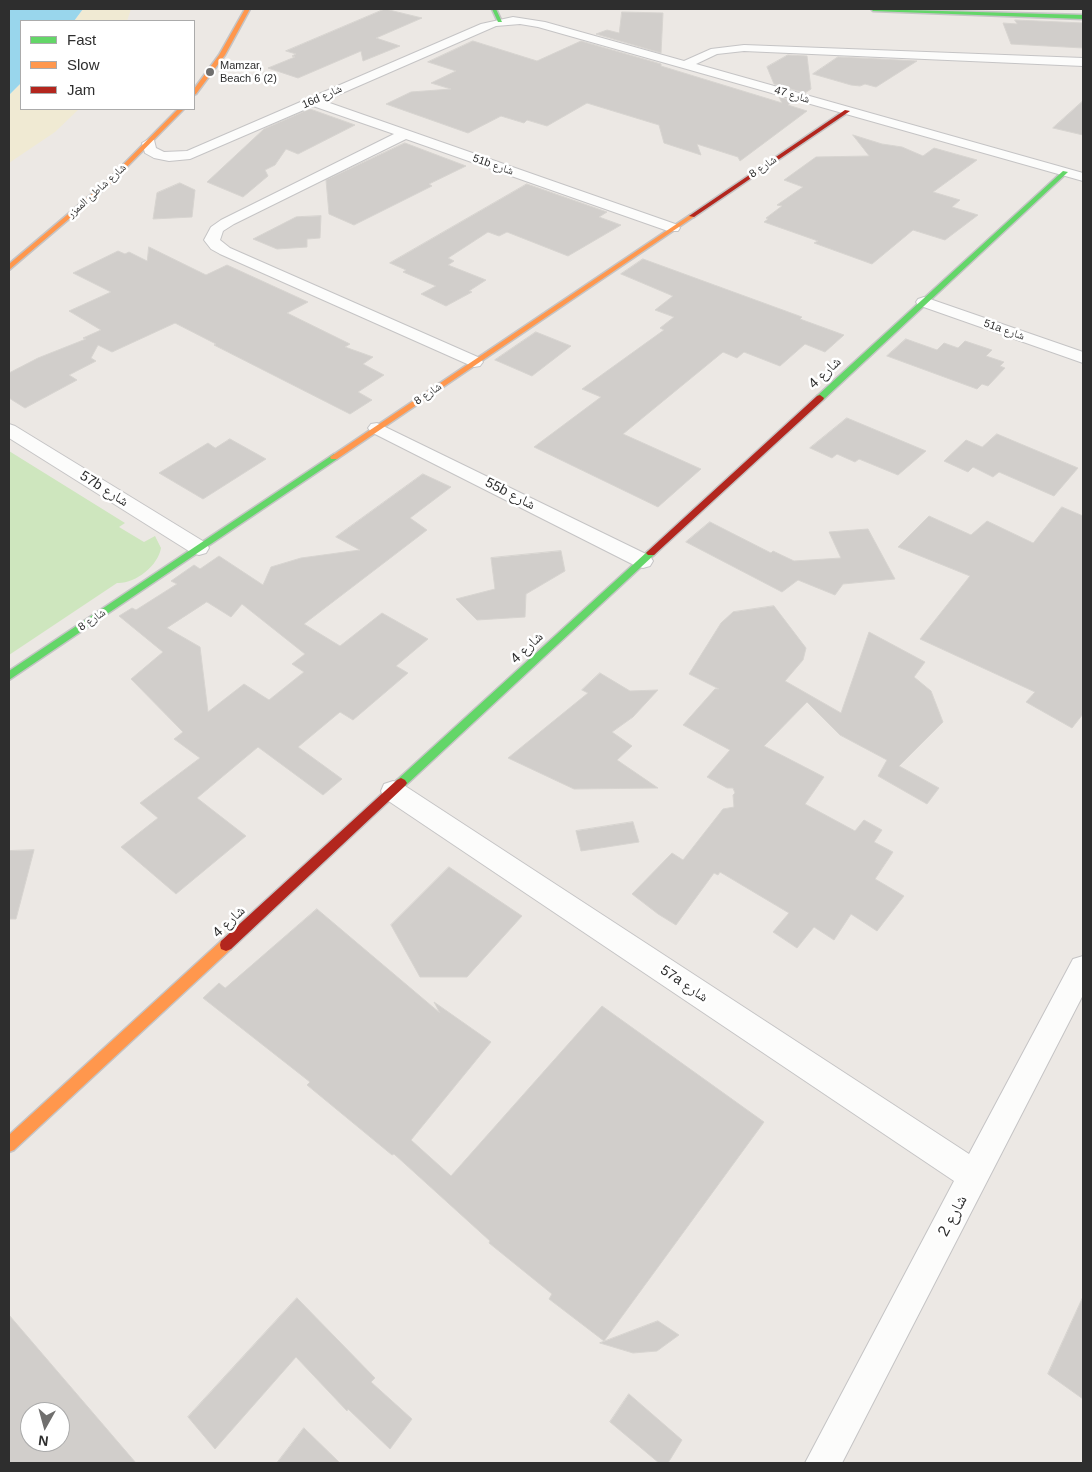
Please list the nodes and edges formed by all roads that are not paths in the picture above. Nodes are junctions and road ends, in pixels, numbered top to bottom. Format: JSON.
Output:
{"nodes":[{"id":1,"x":494,"y":9,"type":"edge"},
{"id":2,"x":873,"y":9,"type":"edge"},
{"id":3,"x":252,"y":12,"type":"edge"},
{"id":4,"x":1083,"y":17,"type":"edge"},
{"id":5,"x":500,"y":21,"type":"junction"},
{"id":6,"x":1083,"y":62,"type":"edge"},
{"id":7,"x":684,"y":65,"type":"junction"},
{"id":8,"x":195,"y":92,"type":"edge"},
{"id":9,"x":312,"y":101,"type":"junction"},
{"id":10,"x":179,"y":110,"type":"edge"},
{"id":11,"x":847,"y":111,"type":"junction"},
{"id":12,"x":405,"y":134,"type":"junction"},
{"id":13,"x":149,"y":143,"type":"junction"},
{"id":14,"x":1065,"y":172,"type":"junction"},
{"id":15,"x":1083,"y":177,"type":"edge"},
{"id":16,"x":673,"y":228,"type":"junction"},
{"id":17,"x":9,"y":268,"type":"edge"},
{"id":18,"x":924,"y":302,"type":"junction"},
{"id":19,"x":1083,"y":358,"type":"edge"},
{"id":20,"x":474,"y":362,"type":"junction"},
{"id":21,"x":377,"y":428,"type":"junction"},
{"id":22,"x":9,"y":430,"type":"edge"},
{"id":23,"x":199,"y":548,"type":"junction"},
{"id":24,"x":643,"y":561,"type":"junction"},
{"id":25,"x":9,"y":676,"type":"edge"},
{"id":26,"x":394,"y":791,"type":"junction"},
{"id":27,"x":1083,"y":968,"type":"edge"},
{"id":28,"x":9,"y":1145,"type":"edge"},
{"id":29,"x":974,"y":1176,"type":"junction"},
{"id":30,"x":823,"y":1463,"type":"edge"}],
"edges":[{"from":1,"to":5,"type":"street"},
{"from":2,"to":4,"type":"street"},
{"from":3,"to":8,"type":"street"},
{"from":5,"to":7,"type":"street","name":"شارع 47"},
{"from":5,"to":9,"type":"street","name":"16d شارع"},
{"from":6,"to":7,"type":"street"},
{"from":7,"to":11,"type":"street","name":"شارع 47"},
{"from":9,"to":12,"type":"street","name":"51b شارع"},
{"from":9,"to":13,"type":"street","name":"16d شارع"},
{"from":10,"to":13,"type":"street","name":"شارع شاطئ الممزر"},
{"from":11,"to":14,"type":"street","name":"شارع 47"},
{"from":11,"to":16,"type":"street","name":"شارع 8"},
{"from":12,"to":16,"type":"street","name":"51b شارع"},
{"from":12,"to":20,"type":"street"},
{"from":13,"to":17,"type":"street","name":"شارع شاطئ الممزر"},
{"from":14,"to":15,"type":"street","name":"شارع 47"},
{"from":14,"to":18,"type":"street","name":"شارع 4"},
{"from":16,"to":20,"type":"street","name":"شارع 8"},
{"from":18,"to":19,"type":"street","name":"51a شارع"},
{"from":18,"to":24,"type":"street","name":"شارع 4"},
{"from":20,"to":21,"type":"street","name":"شارع 8"},
{"from":21,"to":23,"type":"street","name":"شارع 8"},
{"from":21,"to":24,"type":"street","name":"55b شارع"},
{"from":22,"to":23,"type":"street","name":"57b شارع"},
{"from":23,"to":25,"type":"street","name":"شارع 8"},
{"from":24,"to":26,"type":"street","name":"شارع 4"},
{"from":26,"to":28,"type":"street","name":"شارع 4"},
{"from":26,"to":29,"type":"street","name":"57a شارع"},
{"from":27,"to":29,"type":"street","name":"شارع 2"},
{"from":29,"to":30,"type":"street","name":"شارع 2"}]}
